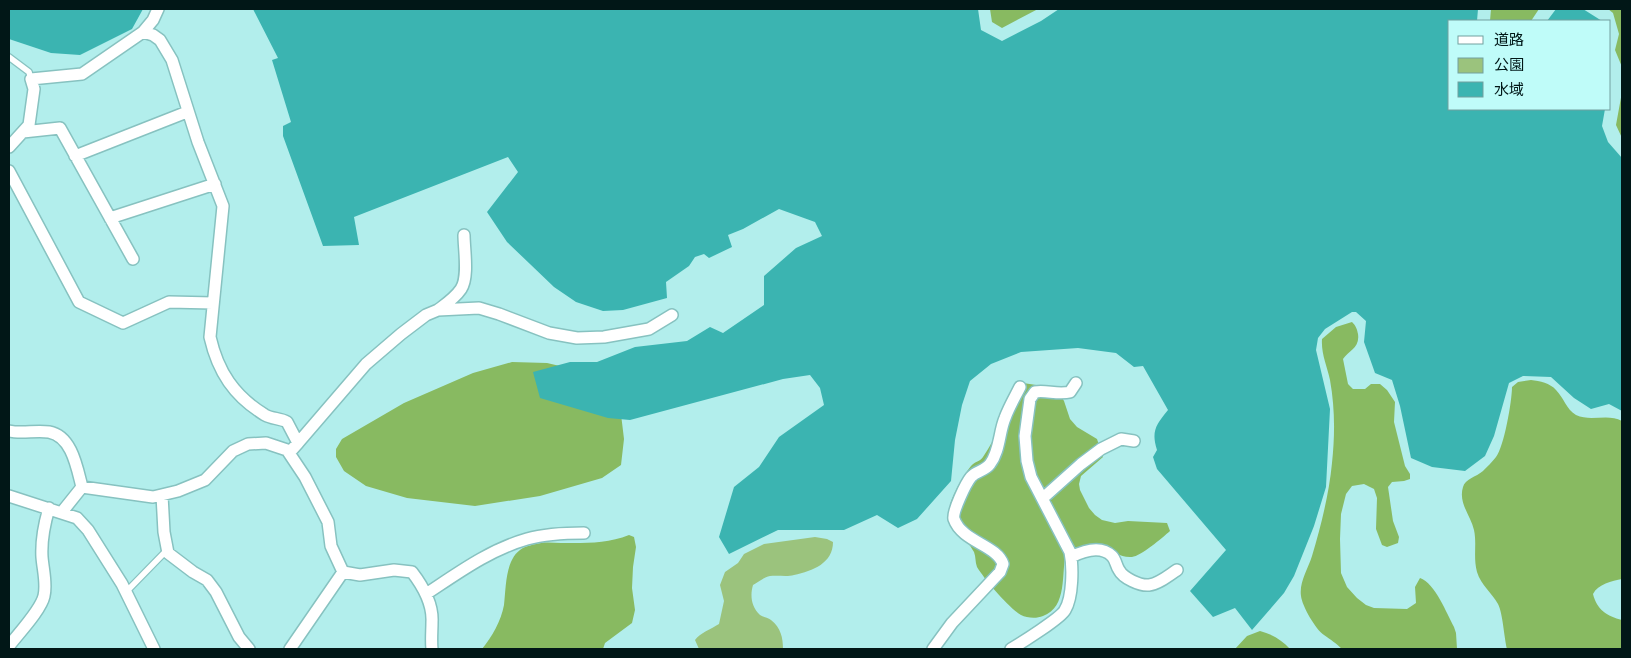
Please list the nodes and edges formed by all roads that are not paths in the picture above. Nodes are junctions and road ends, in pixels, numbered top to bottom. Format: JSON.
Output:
{"nodes":[{"id":1,"x":158,"y":9,"type":"edge"},
{"id":2,"x":143,"y":32,"type":"junction"},
{"id":3,"x":9,"y":57,"type":"edge"},
{"id":4,"x":31,"y":79,"type":"junction"},
{"id":5,"x":187,"y":112,"type":"junction"},
{"id":6,"x":23,"y":132,"type":"junction"},
{"id":7,"x":9,"y":148,"type":"edge"},
{"id":8,"x":75,"y":156,"type":"junction"},
{"id":9,"x":9,"y":171,"type":"edge"},
{"id":10,"x":215,"y":184,"type":"junction"},
{"id":11,"x":110,"y":218,"type":"junction"},
{"id":12,"x":464,"y":235,"type":"dead end"},
{"id":13,"x":133,"y":259,"type":"dead end"},
{"id":14,"x":213,"y":303,"type":"junction"},
{"id":15,"x":438,"y":310,"type":"junction"},
{"id":16,"x":672,"y":315,"type":"dead end"},
{"id":17,"x":1076,"y":383,"type":"dead end"},
{"id":18,"x":1020,"y":387,"type":"dead end"},
{"id":19,"x":9,"y":431,"type":"edge"},
{"id":20,"x":1134,"y":441,"type":"dead end"},
{"id":21,"x":298,"y":443,"type":"junction"},
{"id":22,"x":289,"y":453,"type":"junction"},
{"id":23,"x":82,"y":487,"type":"junction"},
{"id":24,"x":162,"y":495,"type":"junction"},
{"id":25,"x":9,"y":496,"type":"edge"},
{"id":26,"x":1043,"y":498,"type":"junction"},
{"id":27,"x":49,"y":508,"type":"junction"},
{"id":28,"x":62,"y":512,"type":"junction"},
{"id":29,"x":584,"y":533,"type":"dead end"},
{"id":30,"x":167,"y":550,"type":"junction"},
{"id":31,"x":1071,"y":557,"type":"junction"},
{"id":32,"x":1177,"y":570,"type":"dead end"},
{"id":33,"x":343,"y":572,"type":"junction"},
{"id":34,"x":126,"y":592,"type":"junction"},
{"id":35,"x":426,"y":594,"type":"junction"},
{"id":36,"x":9,"y":646,"type":"edge"},
{"id":37,"x":154,"y":649,"type":"edge"},
{"id":38,"x":249,"y":649,"type":"edge"},
{"id":39,"x":290,"y":649,"type":"edge"},
{"id":40,"x":432,"y":649,"type":"edge"},
{"id":41,"x":933,"y":649,"type":"edge"},
{"id":42,"x":1011,"y":649,"type":"edge"}],
"edges":[{"from":1,"to":2,"type":"street"},
{"from":2,"to":4,"type":"street"},
{"from":2,"to":5,"type":"street"},
{"from":3,"to":4,"type":"lane"},
{"from":4,"to":6,"type":"street"},
{"from":5,"to":8,"type":"street"},
{"from":5,"to":10,"type":"street"},
{"from":6,"to":7,"type":"street"},
{"from":6,"to":8,"type":"street"},
{"from":8,"to":11,"type":"street"},
{"from":9,"to":14,"type":"street"},
{"from":10,"to":11,"type":"street"},
{"from":10,"to":14,"type":"street"},
{"from":11,"to":13,"type":"street"},
{"from":12,"to":15,"type":"street"},
{"from":14,"to":21,"type":"street"},
{"from":15,"to":16,"type":"street"},
{"from":15,"to":21,"type":"street"},
{"from":17,"to":26,"type":"street"},
{"from":18,"to":41,"type":"street"},
{"from":19,"to":23,"type":"street"},
{"from":20,"to":26,"type":"street"},
{"from":21,"to":22,"type":"street"},
{"from":22,"to":24,"type":"street"},
{"from":22,"to":33,"type":"street"},
{"from":23,"to":24,"type":"street"},
{"from":23,"to":28,"type":"street"},
{"from":24,"to":30,"type":"street"},
{"from":25,"to":27,"type":"street"},
{"from":26,"to":31,"type":"street"},
{"from":27,"to":28,"type":"street"},
{"from":27,"to":36,"type":"street"},
{"from":28,"to":34,"type":"street"},
{"from":29,"to":35,"type":"street"},
{"from":30,"to":34,"type":"lane"},
{"from":30,"to":38,"type":"street"},
{"from":31,"to":32,"type":"street"},
{"from":31,"to":42,"type":"street"},
{"from":33,"to":35,"type":"street"},
{"from":33,"to":39,"type":"street"},
{"from":34,"to":37,"type":"street"},
{"from":35,"to":40,"type":"street"}]}
